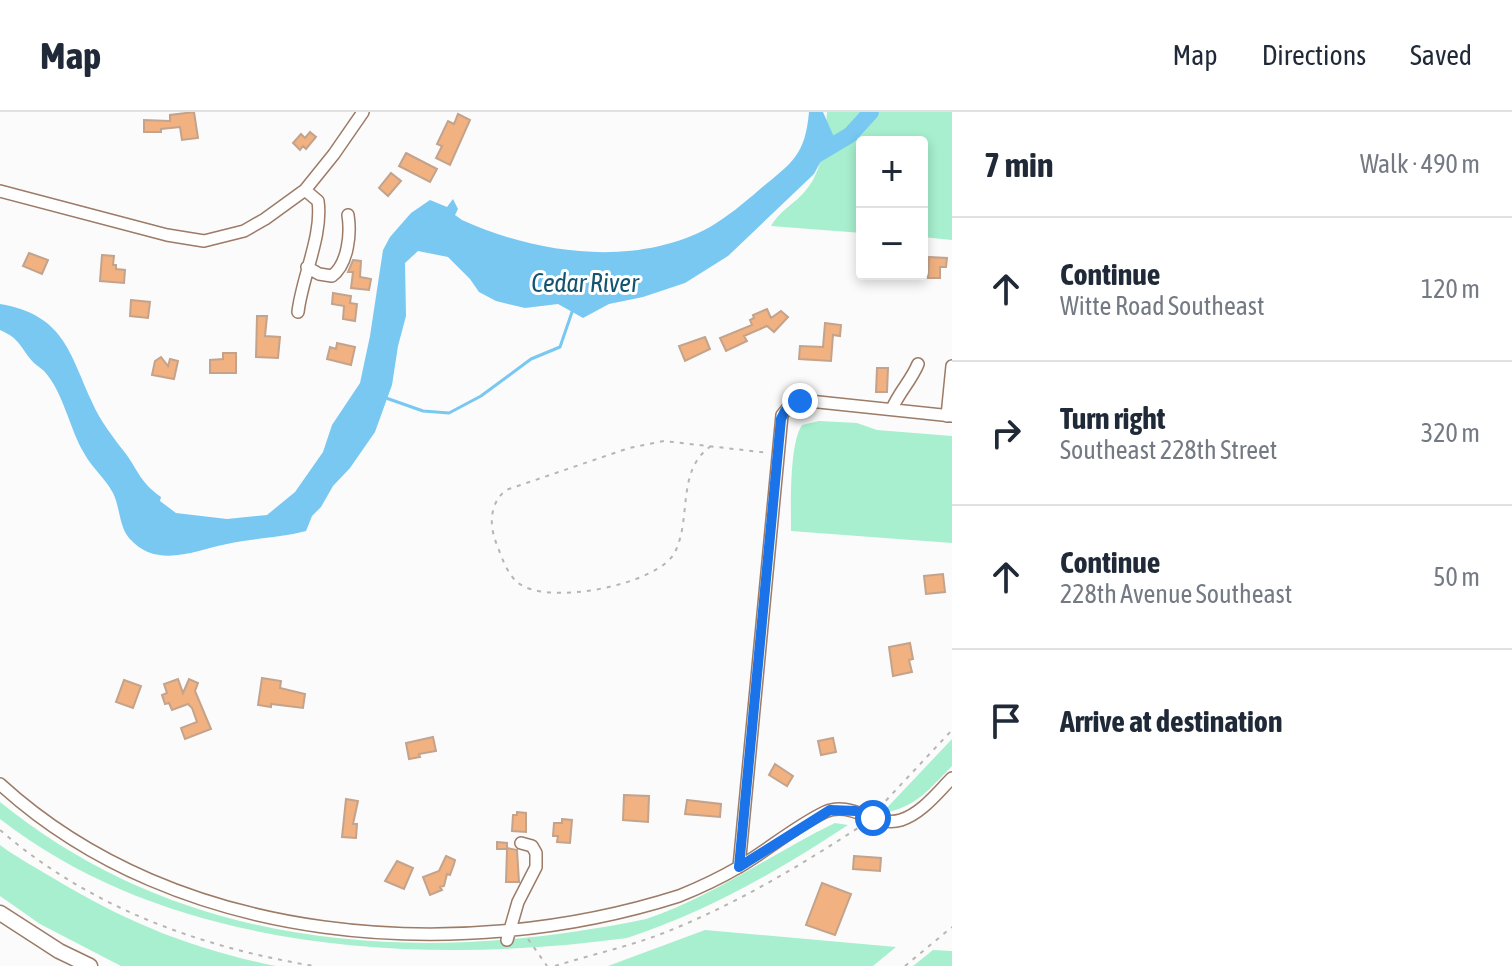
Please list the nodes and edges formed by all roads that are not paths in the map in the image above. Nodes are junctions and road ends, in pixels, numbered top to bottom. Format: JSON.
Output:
{"nodes":[{"id":1,"x":363,"y":112,"type":"edge"},
{"id":2,"x":305,"y":190,"type":"junction"},
{"id":3,"x":0,"y":191,"type":"edge"},
{"id":4,"x":348,"y":215,"type":"dead end"},
{"id":5,"x":307,"y":267,"type":"junction"},
{"id":6,"x":298,"y":312,"type":"dead end"},
{"id":7,"x":918,"y":364,"type":"dead end"},
{"id":8,"x":952,"y":366,"type":"edge"},
{"id":9,"x":892,"y":409,"type":"junction"},
{"id":10,"x":950,"y":416,"type":"edge"},
{"id":11,"x":952,"y":778,"type":"edge"},
{"id":12,"x":0,"y":784,"type":"edge"},
{"id":13,"x":521,"y":843,"type":"dead end"},
{"id":14,"x":739,"y":867,"type":"junction"},
{"id":15,"x":0,"y":913,"type":"edge"},
{"id":16,"x":507,"y":940,"type":"junction"},
{"id":17,"x":90,"y":966,"type":"edge"}],
"edges":[{"from":1,"to":2,"type":"street"},
{"from":2,"to":3,"type":"street"},
{"from":2,"to":5,"type":"street"},
{"from":4,"to":5,"type":"street"},
{"from":5,"to":6,"type":"street"},
{"from":7,"to":9,"type":"street"},
{"from":8,"to":10,"type":"street"},
{"from":9,"to":10,"type":"street"},
{"from":9,"to":14,"type":"street"},
{"from":11,"to":14,"type":"street"},
{"from":12,"to":16,"type":"street"},
{"from":13,"to":16,"type":"street"},
{"from":14,"to":16,"type":"street"},
{"from":15,"to":17,"type":"main road"}]}
